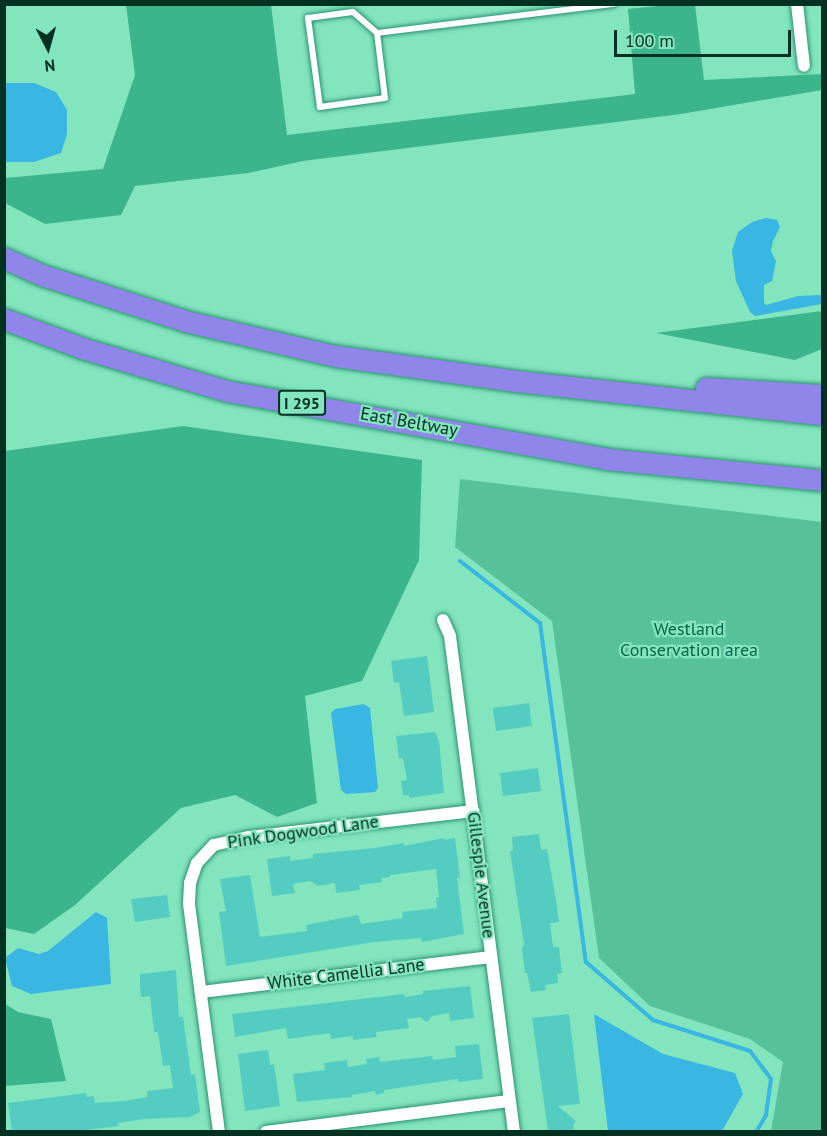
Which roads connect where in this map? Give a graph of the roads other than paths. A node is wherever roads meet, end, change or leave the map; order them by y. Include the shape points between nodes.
1 (613, 4) edge
2 (796, 4) edge
3 (377, 33) junction
4 (804, 66) dead end
5 (4, 258) edge
6 (4, 319) edge
7 (542, 384) junction
8 (822, 395) edge
9 (822, 414) edge
10 (607, 459) junction
11 (822, 480) edge
12 (822, 488) edge
13 (442, 620) dead end
14 (472, 811) junction
15 (491, 957) junction
16 (201, 992) junction
17 (508, 1101) junction
18 (219, 1131) edge
19 (266, 1131) edge
20 (514, 1131) edge

1 - 3 lane
2 - 4 street
3 - 3 lane via 385,98 320,107 308,18 353,12
5 - 7 highway via 140,308 231,333 377,363
6 - 10 highway, East Beltway / I 295 via 85,349 227,390
7 - 8 highway via 615,383
7 - 9 highway
10 - 11 highway, East Beltway / I 295
10 - 12 highway
13 - 14 street, Gillespie Avenue via 450,636
14 - 15 street, Gillespie Avenue
14 - 16 street, Pink Dogwood Lane via 249,837 214,845 197,863 190,883 189,903
15 - 16 street, White Camellia Lane
15 - 17 street, Gillespie Avenue
16 - 18 street, Pink Dogwood Lane
17 - 19 street
17 - 20 street, Gillespie Avenue

